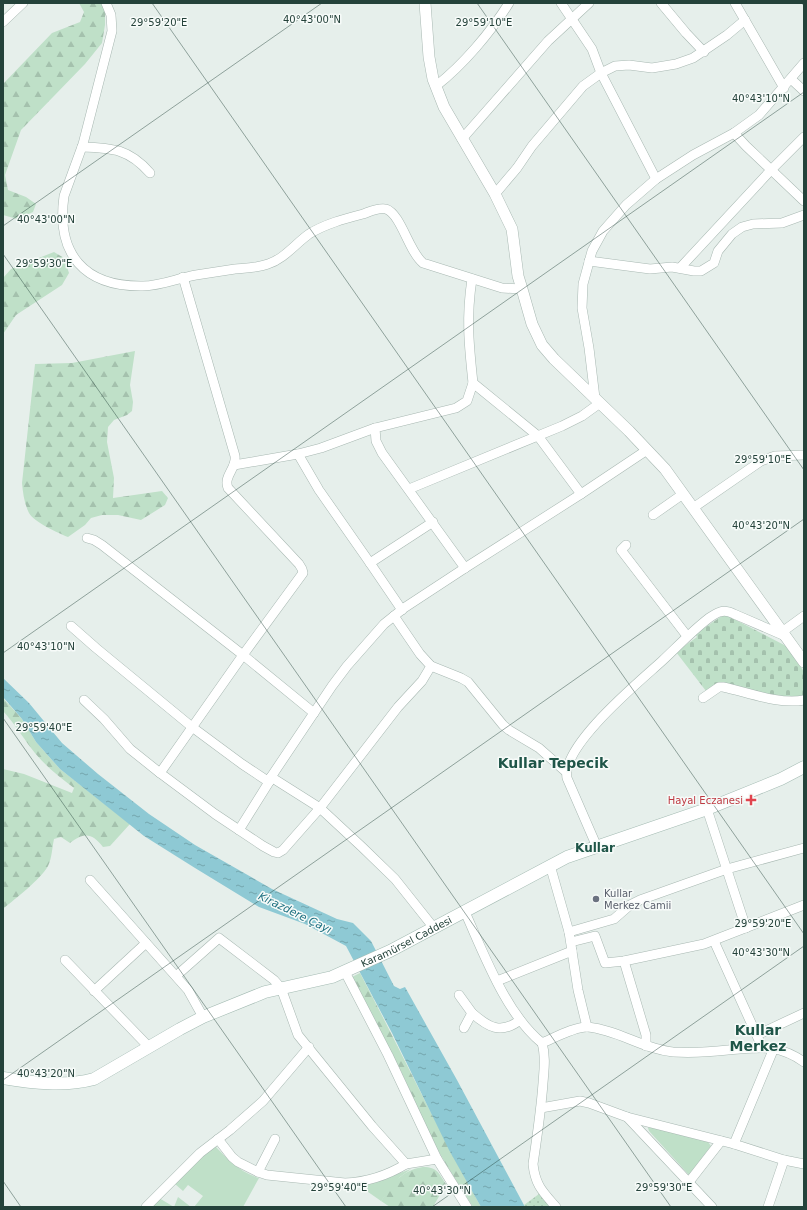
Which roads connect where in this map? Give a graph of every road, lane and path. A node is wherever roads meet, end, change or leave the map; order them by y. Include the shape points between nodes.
1 (23, 3) edge
2 (106, 3) edge
3 (425, 3) edge
4 (509, 3) edge
5 (561, 3) edge
6 (589, 3) edge
7 (661, 3) edge
8 (735, 3) edge
9 (572, 19) junction
10 (745, 20) junction
11 (3, 22) edge
12 (704, 52) junction
13 (804, 64) edge
14 (601, 73) junction
15 (791, 79) junction
16 (436, 86) junction
17 (784, 88) junction
18 (804, 91) edge
19 (734, 132) junction
20 (804, 137) edge
21 (462, 140) junction
22 (82, 147) junction
23 (771, 170) junction
24 (150, 173) dead end
25 (656, 179) junction
26 (495, 194) junction
27 (804, 201) edge
28 (804, 215) edge
29 (589, 261) junction
30 (680, 268) junction
31 (182, 277) junction
32 (472, 279) junction
33 (522, 289) junction
34 (473, 383) junction
35 (597, 401) junction
36 (375, 428) junction
37 (538, 436) junction
38 (648, 450) junction
39 (298, 454) junction
40 (804, 455) edge
41 (234, 464) junction
42 (409, 489) junction
43 (581, 494) junction
44 (682, 494) junction
45 (693, 508) junction
46 (653, 516) dead end
47 (433, 522) junction
48 (87, 538) dead end
49 (626, 545) dead end
50 (370, 563) junction
51 (465, 568) junction
52 (398, 613) junction
53 (804, 616) edge
54 (71, 626) dead end
55 (784, 634) junction
56 (687, 636) junction
57 (243, 655) junction
58 (804, 662) edge
59 (430, 666) junction
60 (703, 698) dead end
61 (84, 700) dead end
62 (804, 700) edge
63 (314, 713) junction
64 (192, 727) junction
65 (804, 767) edge
66 (565, 771) junction
67 (160, 773) junction
68 (270, 779) junction
69 (320, 808) junction
70 (707, 809) junction
71 (239, 830) junction
72 (597, 846) junction
73 (804, 848) edge
74 (550, 865) junction
75 (727, 869) junction
76 (90, 880) dead end
77 (804, 905) edge
78 (465, 912) junction
79 (434, 928) junction
80 (746, 928) junction
81 (569, 932) junction
82 (714, 941) junction
83 (146, 943) junction
84 (571, 947) junction
85 (65, 960) dead end
86 (624, 961) junction
87 (345, 972) junction
88 (176, 976) junction
89 (497, 981) junction
90 (281, 988) junction
91 (94, 991) junction
92 (459, 995) dead end
93 (804, 1012) edge
94 (472, 1013) junction
95 (203, 1017) junction
96 (520, 1020) junction
97 (587, 1027) junction
98 (464, 1028) dead end
99 (757, 1035) junction
100 (542, 1043) junction
101 (646, 1046) junction
102 (149, 1047) junction
103 (309, 1047) junction
104 (762, 1047) junction
105 (774, 1048) junction
106 (804, 1062) edge
107 (3, 1078) edge
108 (541, 1108) junction
109 (627, 1117) junction
110 (218, 1139) junction
111 (275, 1139) dead end
112 (721, 1141) junction
113 (734, 1144) junction
114 (437, 1159) junction
115 (784, 1160) junction
116 (406, 1164) junction
117 (804, 1164) edge
118 (258, 1172) junction
119 (689, 1182) junction
120 (146, 1207) edge
121 (467, 1207) edge
122 (556, 1207) edge
123 (712, 1207) edge
124 (768, 1207) edge

1 - 11 street
2 - 22 street via 111,15 112,31
3 - 16 street via 429,56
4 - 16 street via 480,42 451,74
5 - 9 street
6 - 9 street
7 - 12 street
8 - 10 street
9 - 14 street via 592,49
9 - 21 street via 548,42
10 - 12 street
10 - 17 street
12 - 14 street via 676,64 652,68 615,66
13 - 15 street
14 - 25 street
14 - 26 street via 583,86
15 - 17 street
15 - 18 street
16 - 21 street
17 - 19 street via 759,115
19 - 23 street
19 - 25 street
20 - 23 street
21 - 26 street
22 - 24 street via 120,151 141,162
22 - 31 street via 63,204 68,249 76,262 97,277 124,285 154,285
23 - 27 street
23 - 30 street
25 - 29 street via 626,205 603,231
26 - 33 street via 512,229
28 - 30 street via 782,222 742,227 732,234 718,251 714,263 701,271
29 - 30 street via 650,269
29 - 35 street via 583,284 582,308
31 - 32 street via 269,264 321,228 384,209 391,212 397,220 415,255 423,263
31 - 41 street via 235,456
32 - 33 street via 502,288
32 - 34 street via 468,319
33 - 35 street via 532,324 542,345
34 - 36 street via 467,401 456,408
34 - 37 street
35 - 37 street via 582,416
35 - 38 street
36 - 39 street
36 - 42 street via 378,446
37 - 42 street
37 - 43 street
38 - 43 street
38 - 44 street
39 - 41 street
39 - 50 street via 340,522
40 - 45 street via 775,456 761,461
41 - 57 street via 227,479 228,488 303,571 302,576
42 - 47 street
43 - 51 street
44 - 45 street
44 - 46 street
45 - 55 street
47 - 50 street
47 - 51 street
48 - 57 street via 102,544
49 - 56 street via 621,550
50 - 52 street
51 - 52 street
52 - 59 street via 420,654
52 - 63 street via 384,624 347,666
53 - 55 street
54 - 64 street
55 - 56 street via 723,611 712,616
55 - 58 street
56 - 66 street via 601,718 574,751
57 - 63 street
57 - 64 street
59 - 66 street via 468,682 503,725 539,748
59 - 69 street via 422,681 398,707
60 - 62 street via 723,687 771,699
61 - 67 street via 133,752
63 - 68 street
64 - 67 street
64 - 68 street via 242,764
65 - 70 main road, Karamürsel Caddesi
66 - 72 street
67 - 71 street
68 - 69 street
68 - 71 street
69 - 71 street via 278,853
69 - 79 street via 395,879
70 - 72 main road, Karamürsel Caddesi
70 - 75 street
72 - 74 main road, Karamürsel Caddesi
73 - 75 street
74 - 78 main road, Karamürsel Caddesi
74 - 81 street
75 - 80 street
75 - 81 street via 640,900 614,919
76 - 83 street
77 - 80 street
78 - 79 main road, Karamürsel Caddesi
78 - 89 street
79 - 87 main road, Karamürsel Caddesi
80 - 82 street
81 - 84 street
82 - 86 street
82 - 99 street
83 - 88 street
83 - 91 street
84 - 86 street via 595,936 605,963
84 - 89 street
84 - 97 street
85 - 91 street
86 - 101 street via 646,1035
87 - 90 main road, Karamürsel Caddesi
87 - 114 street
88 - 90 street via 219,938
88 - 95 street via 188,990
89 - 96 street
90 - 95 main road, Karamürsel Caddesi via 250,997
90 - 103 street via 296,1030
91 - 102 street
92 - 94 street
93 - 99 street
94 - 96 street via 481,1021 497,1028 509,1027
94 - 98 street
95 - 102 main road, Karamürsel Caddesi
96 - 100 street
97 - 100 street
97 - 101 street via 621,1035
99 - 104 street
100 - 108 street via 544,1062
101 - 104 street via 672,1052
102 - 107 main road, Karamürsel Caddesi via 101,1075 84,1081 41,1083
103 - 110 street via 263,1100
103 - 116 street
104 - 105 street
105 - 106 street
105 - 113 street
108 - 109 street via 580,1101
108 - 122 street via 534,1173 538,1185
109 - 112 street
109 - 119 street
110 - 118 street via 238,1162
110 - 120 street
111 - 118 street
112 - 113 street
112 - 119 street
113 - 115 street
114 - 116 street
114 - 121 street
115 - 117 street
115 - 124 street
116 - 118 street via 370,1180 353,1182 267,1175
119 - 123 street

